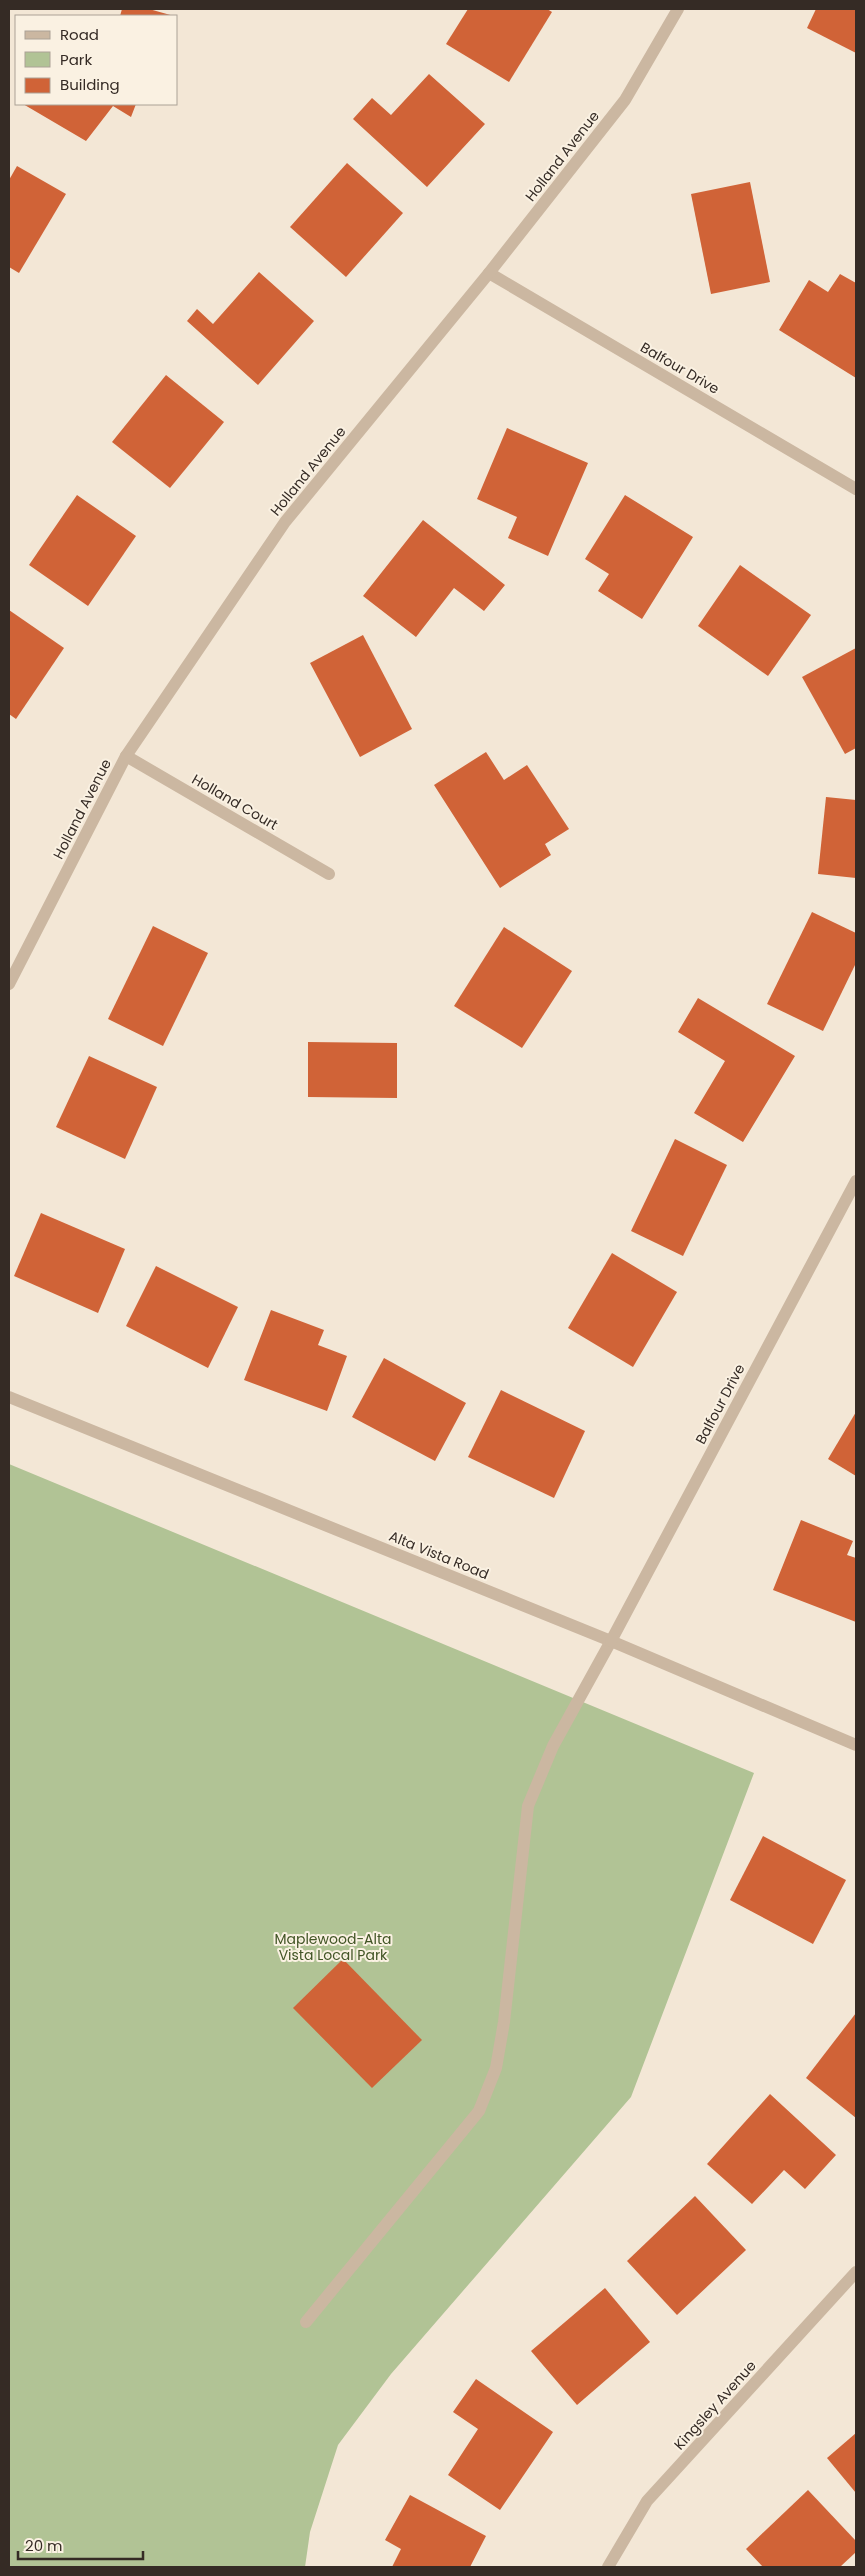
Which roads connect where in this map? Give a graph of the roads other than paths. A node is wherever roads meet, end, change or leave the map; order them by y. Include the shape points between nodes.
1 (678, 9) edge
2 (489, 273) junction
3 (856, 489) edge
4 (126, 756) junction
5 (329, 874) dead end
6 (9, 984) edge
7 (856, 1181) edge
8 (9, 1397) edge
9 (611, 1641) junction
10 (856, 1744) edge
11 (856, 2272) edge
12 (306, 2322) dead end
13 (608, 2567) edge

1 - 2 street, Holland Avenue via 625,100
2 - 3 street, Balfour Drive
2 - 4 street, Holland Avenue via 285,522
4 - 5 street, Holland Court
4 - 6 street, Holland Avenue
7 - 9 street, Balfour Drive
8 - 9 street, Alta Vista Road
9 - 10 street, Alta Vista Road
9 - 12 street, Balfour Drive via 553,1746 528,1806 496,2068 478,2111
11 - 13 street, Kingsley Avenue via 647,2501

